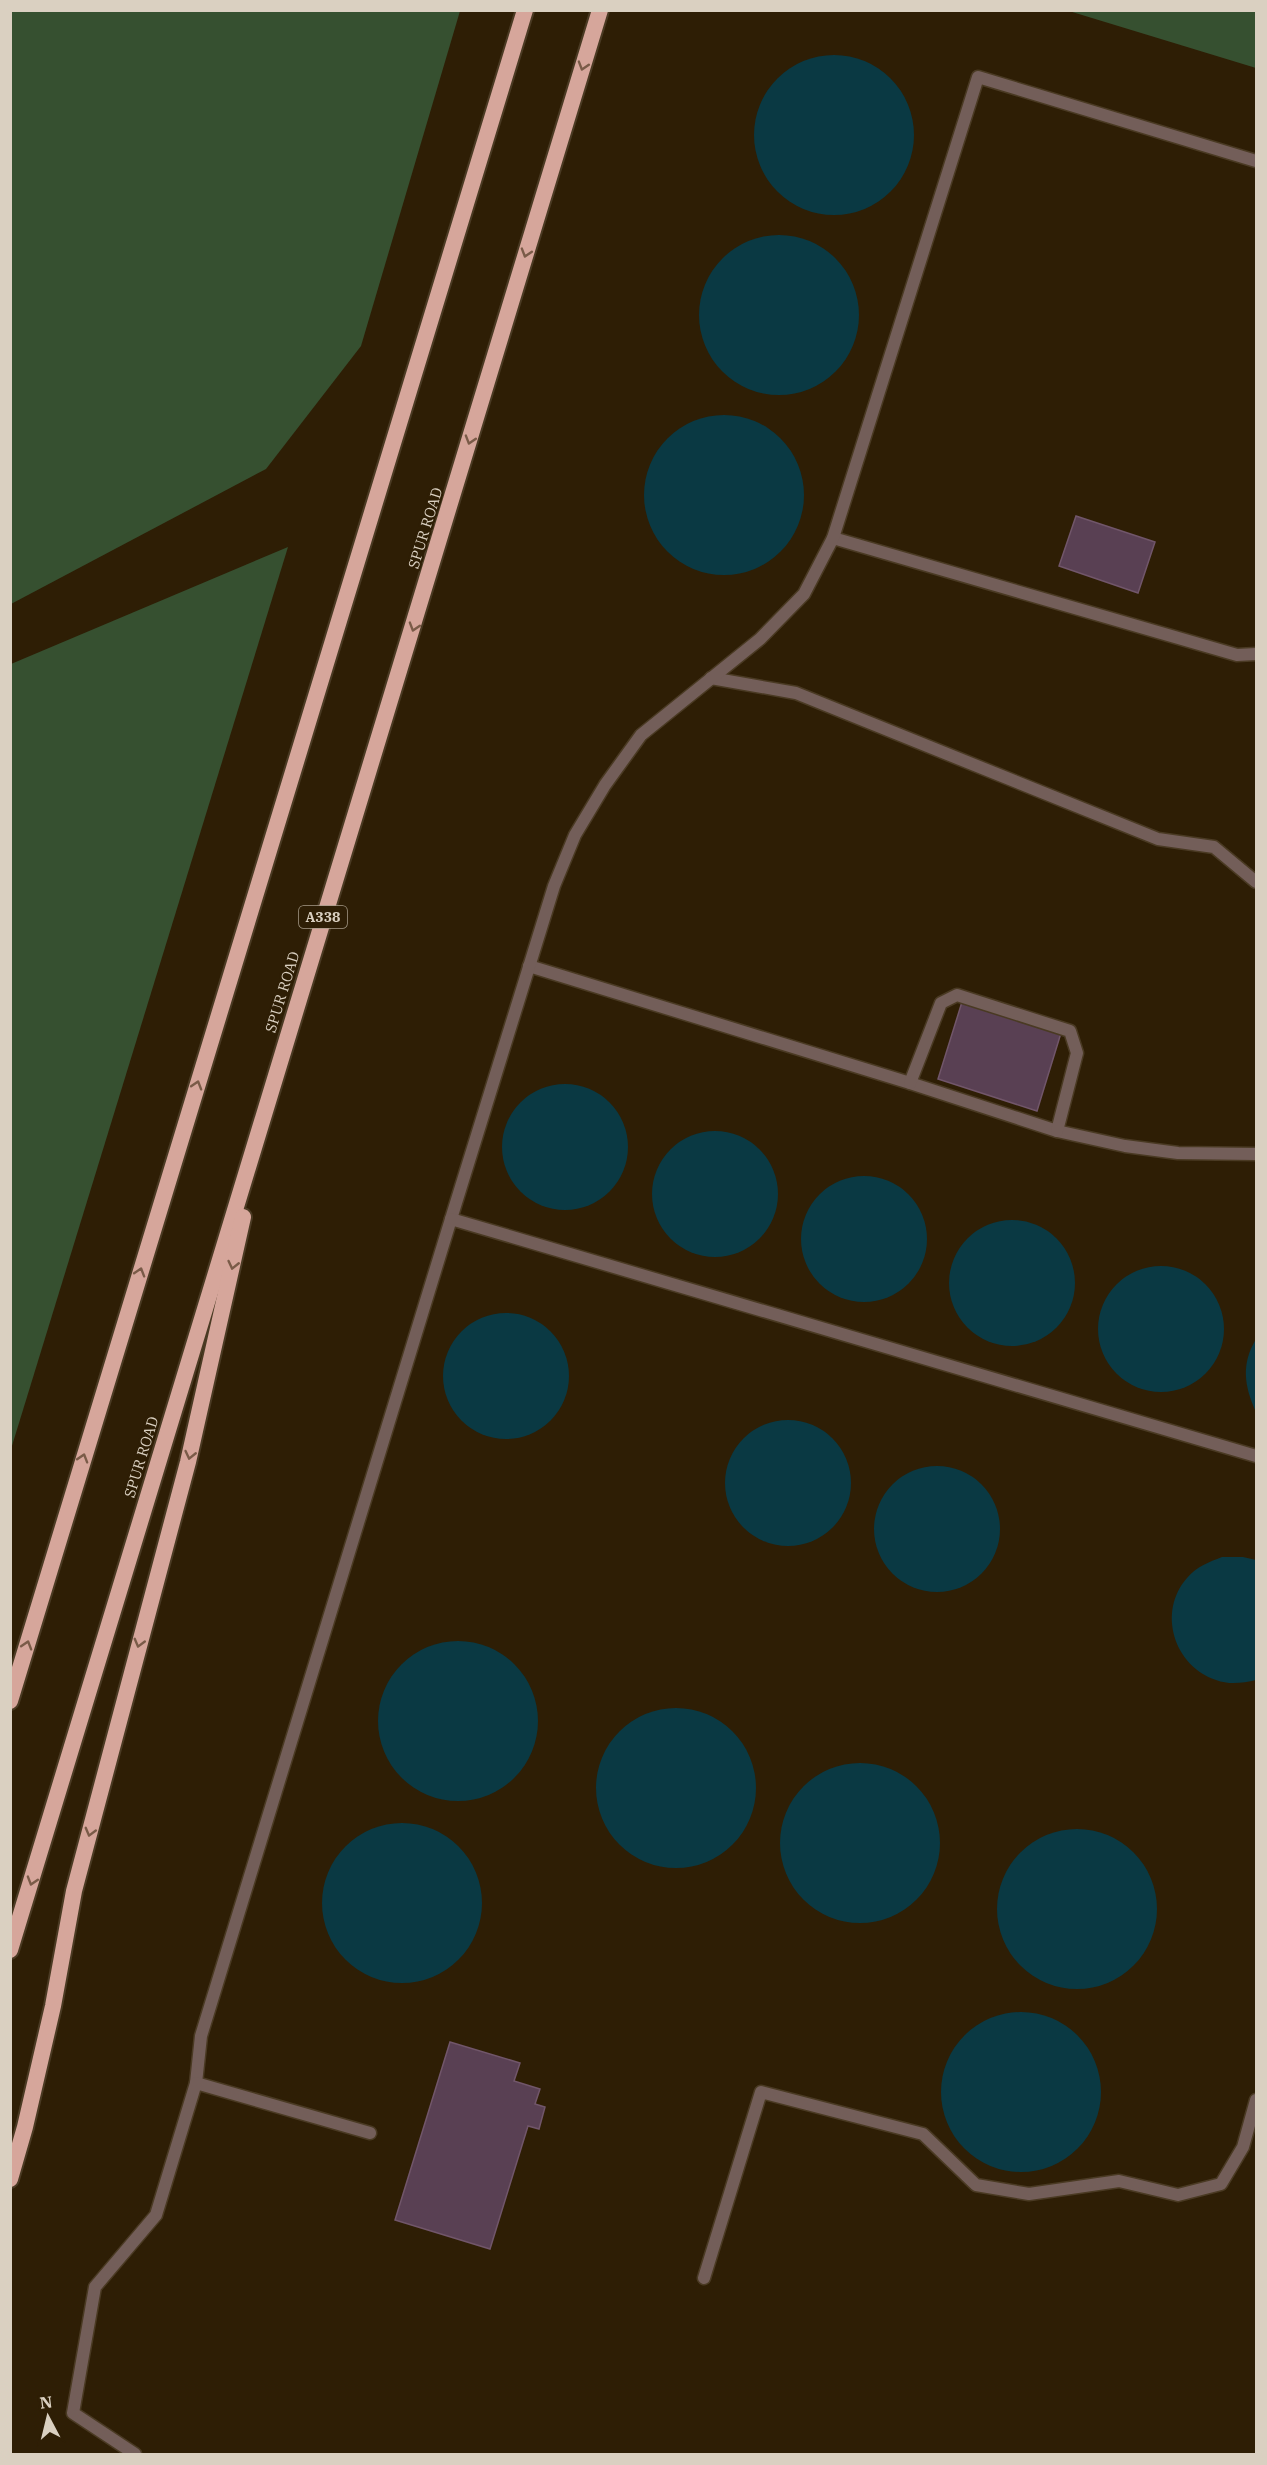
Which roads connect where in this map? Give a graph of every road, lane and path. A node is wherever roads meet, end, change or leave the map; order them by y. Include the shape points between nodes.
1 (525, 10) edge
2 (600, 10) edge
3 (1257, 161) edge
4 (833, 538) junction
5 (1257, 654) edge
6 (711, 678) junction
7 (1257, 882) edge
8 (529, 966) junction
9 (910, 1083) junction
10 (273, 1085) junction
11 (1057, 1131) junction
12 (1257, 1154) edge
13 (451, 1219) junction
14 (1257, 1456) edge
15 (10, 1701) edge
16 (10, 1950) edge
17 (196, 2083) junction
18 (1257, 2100) edge
19 (370, 2133) dead end
20 (10, 2179) edge
21 (704, 2278) dead end
22 (135, 2454) edge

15 -> 1 highway
2 -> 10 highway, SPUR ROAD / A338
3 - 4 lane via 978,77
4 - 5 lane via 1237,655
4 - 6 lane via 804,594 760,639
6 - 7 lane via 796,693 1158,838 1214,847
6 - 8 lane via 641,735 605,785 575,835
8 - 9 lane
8 - 13 lane
9 - 11 lane
9 - 11 lane via 941,1004 957,995 1070,1031 1077,1053
10 -> 16 highway, SPUR ROAD / A338
10 -> 20 highway via 188,1462 74,1891 50,2017
11 - 12 lane via 1178,1153
13 - 14 lane
13 - 17 lane via 201,2036
17 - 19 lane
17 - 22 lane via 156,2215 95,2287 73,2413
18 - 21 lane via 1243,2147 1221,2184 1178,2195 1119,2181 1029,2194 976,2185 923,2134 761,2092

